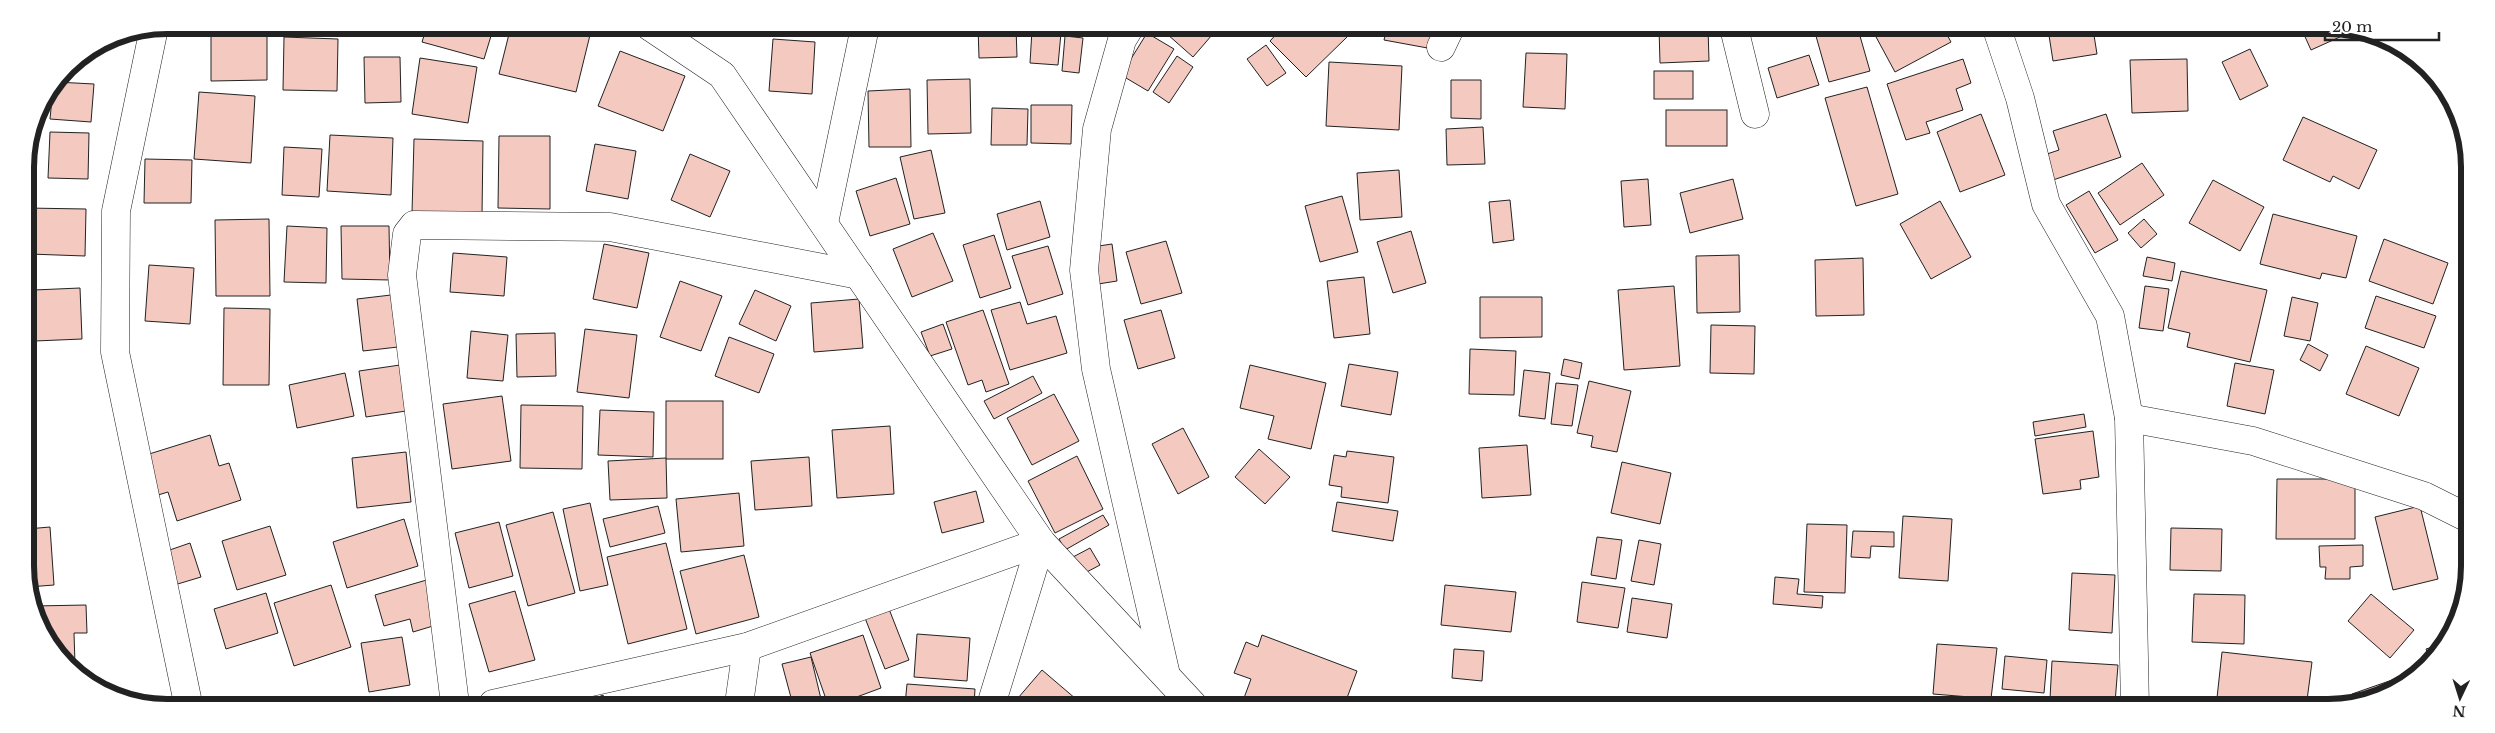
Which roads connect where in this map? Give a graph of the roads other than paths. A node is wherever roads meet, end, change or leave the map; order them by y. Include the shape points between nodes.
1 (661, 34) edge
2 (863, 34) edge
3 (1126, 34) edge
4 (1735, 34) edge
5 (1999, 34) edge
6 (153, 35) edge
7 (1755, 114) dead end
8 (824, 223) junction
9 (859, 275) junction
10 (2129, 418) junction
11 (2461, 514) edge
12 (1041, 542) junction
13 (747, 647) junction
14 (1167, 677) junction
15 (187, 699) edge
16 (454, 699) edge
17 (515, 699) edge
18 (740, 699) edge
19 (993, 699) edge
20 (1187, 699) edge
21 (2135, 699) edge

1 - 8 street via 722,75
2 - 8 street
3 - 14 street via 1097,129 1084,270 1096,369
4 - 7 street
5 - 10 street via 2020,98 2046,204 2110,316
6 - 15 street via 116,211 115,352
8 - 9 street
9 - 12 street
9 - 16 street via 610,227 414,225 407,234 402,276
10 - 11 street via 2253,441 2424,496
10 - 21 street
12 - 13 street
12 - 14 street
12 - 19 street
13 - 17 street
13 - 18 street
14 - 20 street

